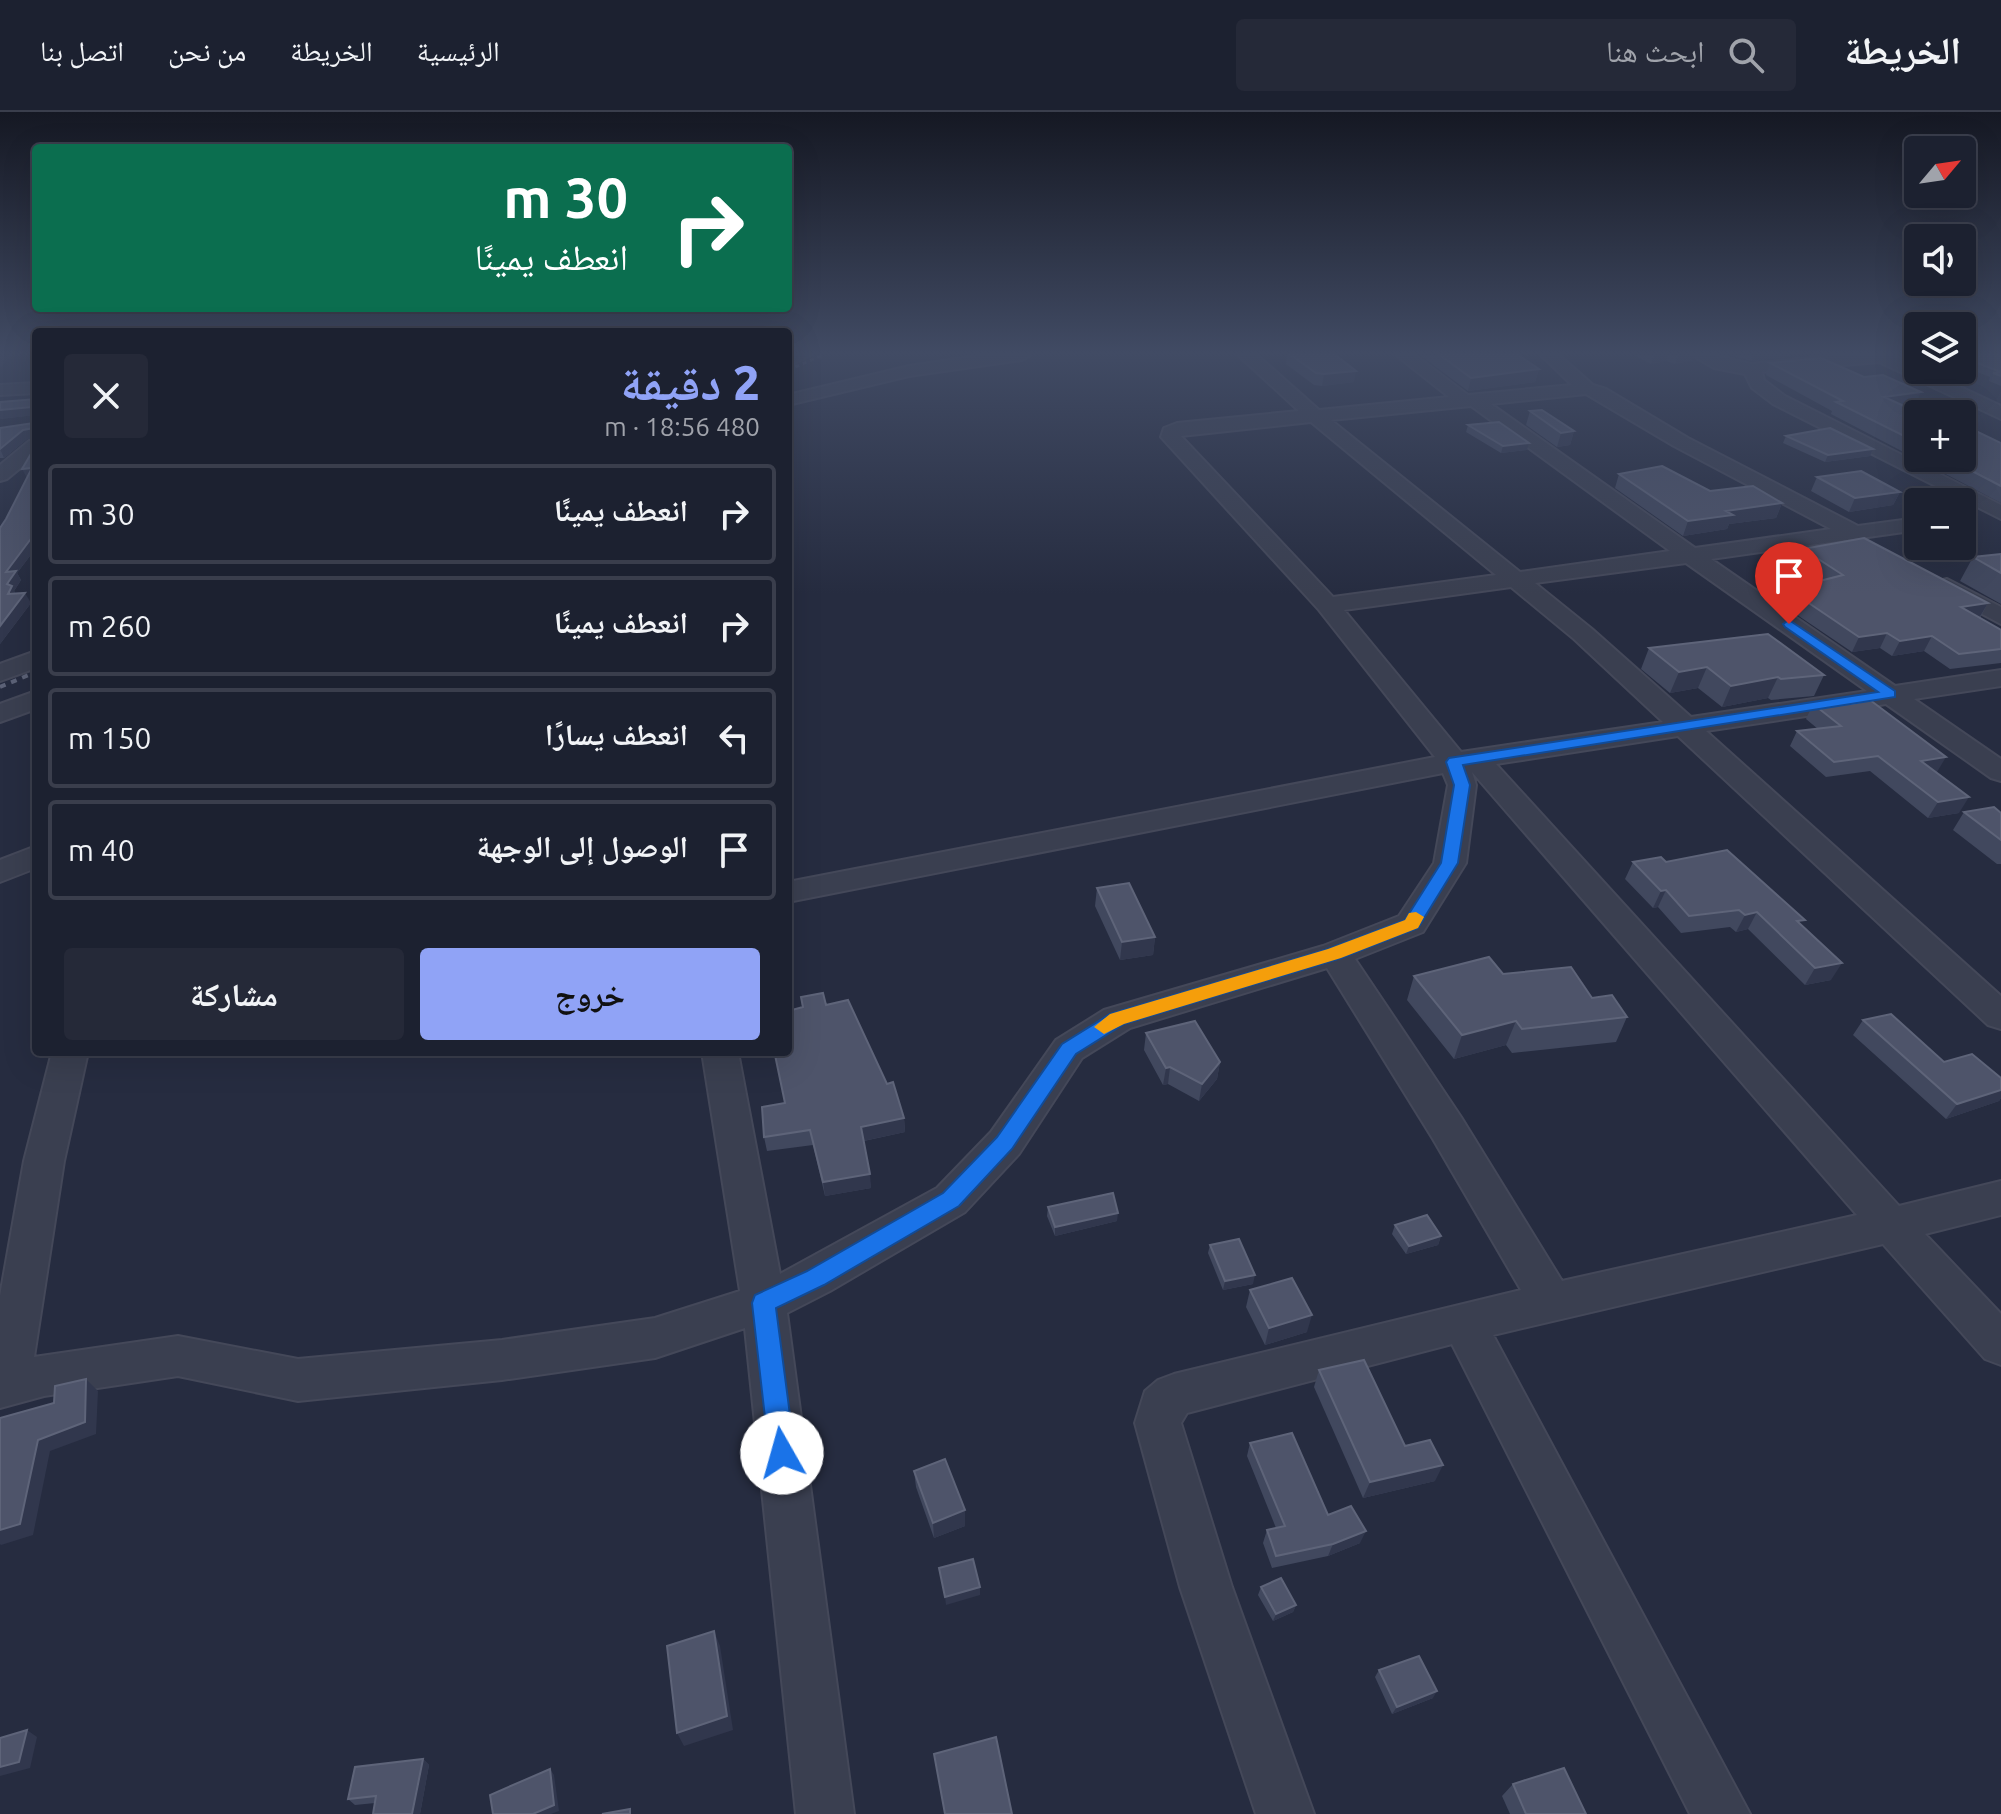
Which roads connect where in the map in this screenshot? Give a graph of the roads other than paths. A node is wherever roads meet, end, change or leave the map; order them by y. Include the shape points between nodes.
1 (1171, 434) edge
2 (1337, 434) edge
3 (1517, 434) edge
4 (1668, 434) edge
5 (1846, 434) edge
6 (32, 448) edge
7 (0, 475) edge
8 (2000, 513) edge
9 (1976, 516) edge
10 (1904, 525) edge
11 (1850, 531) junction
12 (1689, 554) junction
13 (1891, 554) edge
14 (1932, 578) edge
15 (1512, 579) junction
16 (1327, 605) junction
17 (2001, 617) edge
18 (32, 658) edge
19 (0, 673) edge
20 (2001, 678) edge
21 (1890, 694) junction
22 (32, 701) edge
23 (0, 714) edge
24 (1680, 725) junction
25 (1464, 760) junction
26 (2001, 772) edge
27 (32, 858) edge
28 (0, 872) edge
29 (792, 891) edge
30 (1335, 954) junction
31 (2001, 1016) edge
32 (69, 1056) edge
33 (721, 1056) edge
34 (2001, 1198) edge
35 (1891, 1225) junction
36 (1551, 1301) junction
37 (764, 1303) junction
38 (1463, 1322) junction
39 (2001, 1345) edge
40 (4, 1386) edge
41 (825, 1814) edge
42 (1285, 1814) edge
43 (1721, 1814) edge

1 - 16 street
2 - 15 street
3 - 12 street
4 - 11 street
5 - 8 street
6 - 7 street
8 - 9 street
10 - 11 street
11 - 12 street
11 - 13 street
12 - 15 street
12 - 21 street
14 - 17 street
15 - 16 street
15 - 24 street via 1583,634
16 - 25 street
18 - 19 street
20 - 21 street
21 - 24 street
21 - 26 street
22 - 23 street
24 - 25 street
24 - 31 street
25 - 29 street
25 - 30 street via 1450,863 1411,924
25 - 35 street
27 - 28 street
30 - 36 street
30 - 37 street via 1117,1019 1069,1049 1005,1143 951,1200
32 - 40 street via 44,1161
33 - 37 street
34 - 35 street
35 - 36 street
35 - 39 street
36 - 38 street
37 - 40 street via 655,1338 502,1360 298,1380 178,1356 44,1375
37 - 41 street
38 - 42 street via 1174,1395 1161,1406 1158,1423 1206,1587
38 - 43 street

